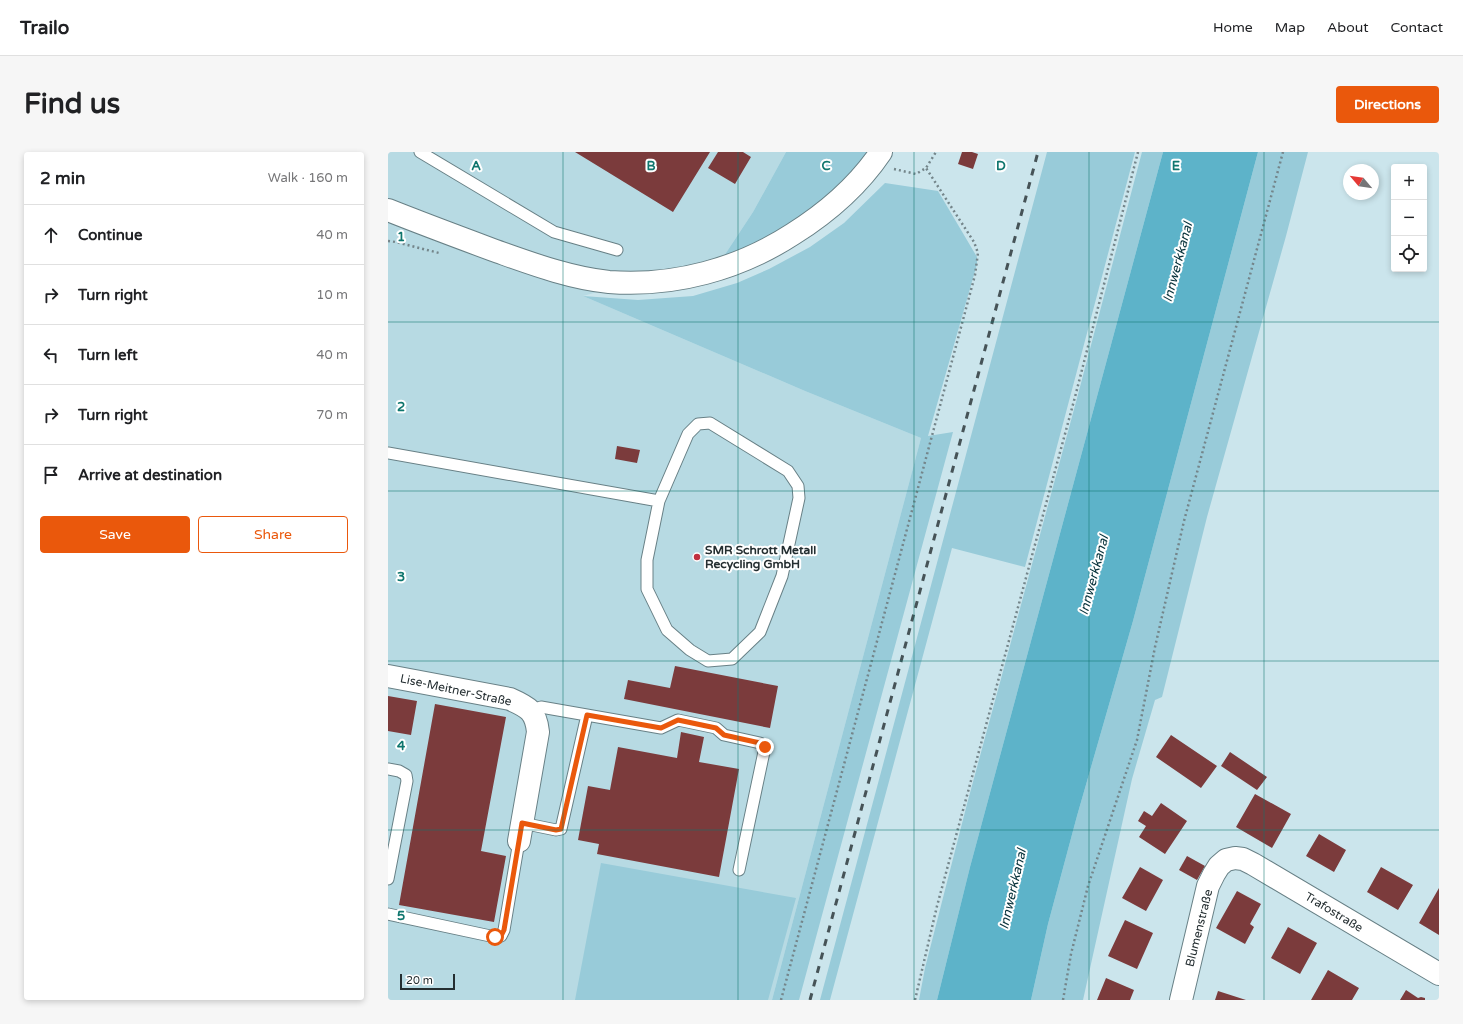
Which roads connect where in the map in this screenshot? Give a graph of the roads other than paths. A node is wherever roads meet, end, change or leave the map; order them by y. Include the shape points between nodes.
1 (420, 152) edge
2 (879, 154) edge
3 (388, 210) edge
4 (617, 250) dead end
5 (388, 453) edge
6 (659, 501) junction
7 (388, 676) edge
8 (530, 711) junction
9 (587, 715) junction
10 (388, 769) edge
11 (520, 832) junction
12 (1226, 860) joint
13 (739, 870) dead end
14 (388, 879) edge
15 (388, 914) edge
16 (1439, 974) edge
17 (1181, 1000) edge

1 - 4 lane via 554,232
2 - 3 street via 863,177 842,198 816,220 778,244 742,262 706,274 667,281 608,282 583,278 545,268
5 - 6 lane
6 - 6 lane via 647,560 647,589 668,630 690,650 708,661 732,659 760,632 782,576 799,498 798,486 788,471 710,422 698,424 688,434
7 - 8 street, Lise-Meitner-Straße via 510,699
8 - 9 lane via 541,707
8 - 11 street via 537,722 538,732
9 - 11 lane via 561,829
9 - 13 lane via 661,728 678,720 716,728 724,735 760,743 765,747
10 - 14 lane via 406,775 407,781
11 - 15 lane via 501,936 495,937
12 - 16 street, Trafostraße via 1243,859 1253,864
12 - 17 street, Blumenstraße via 1219,866 1208,886

